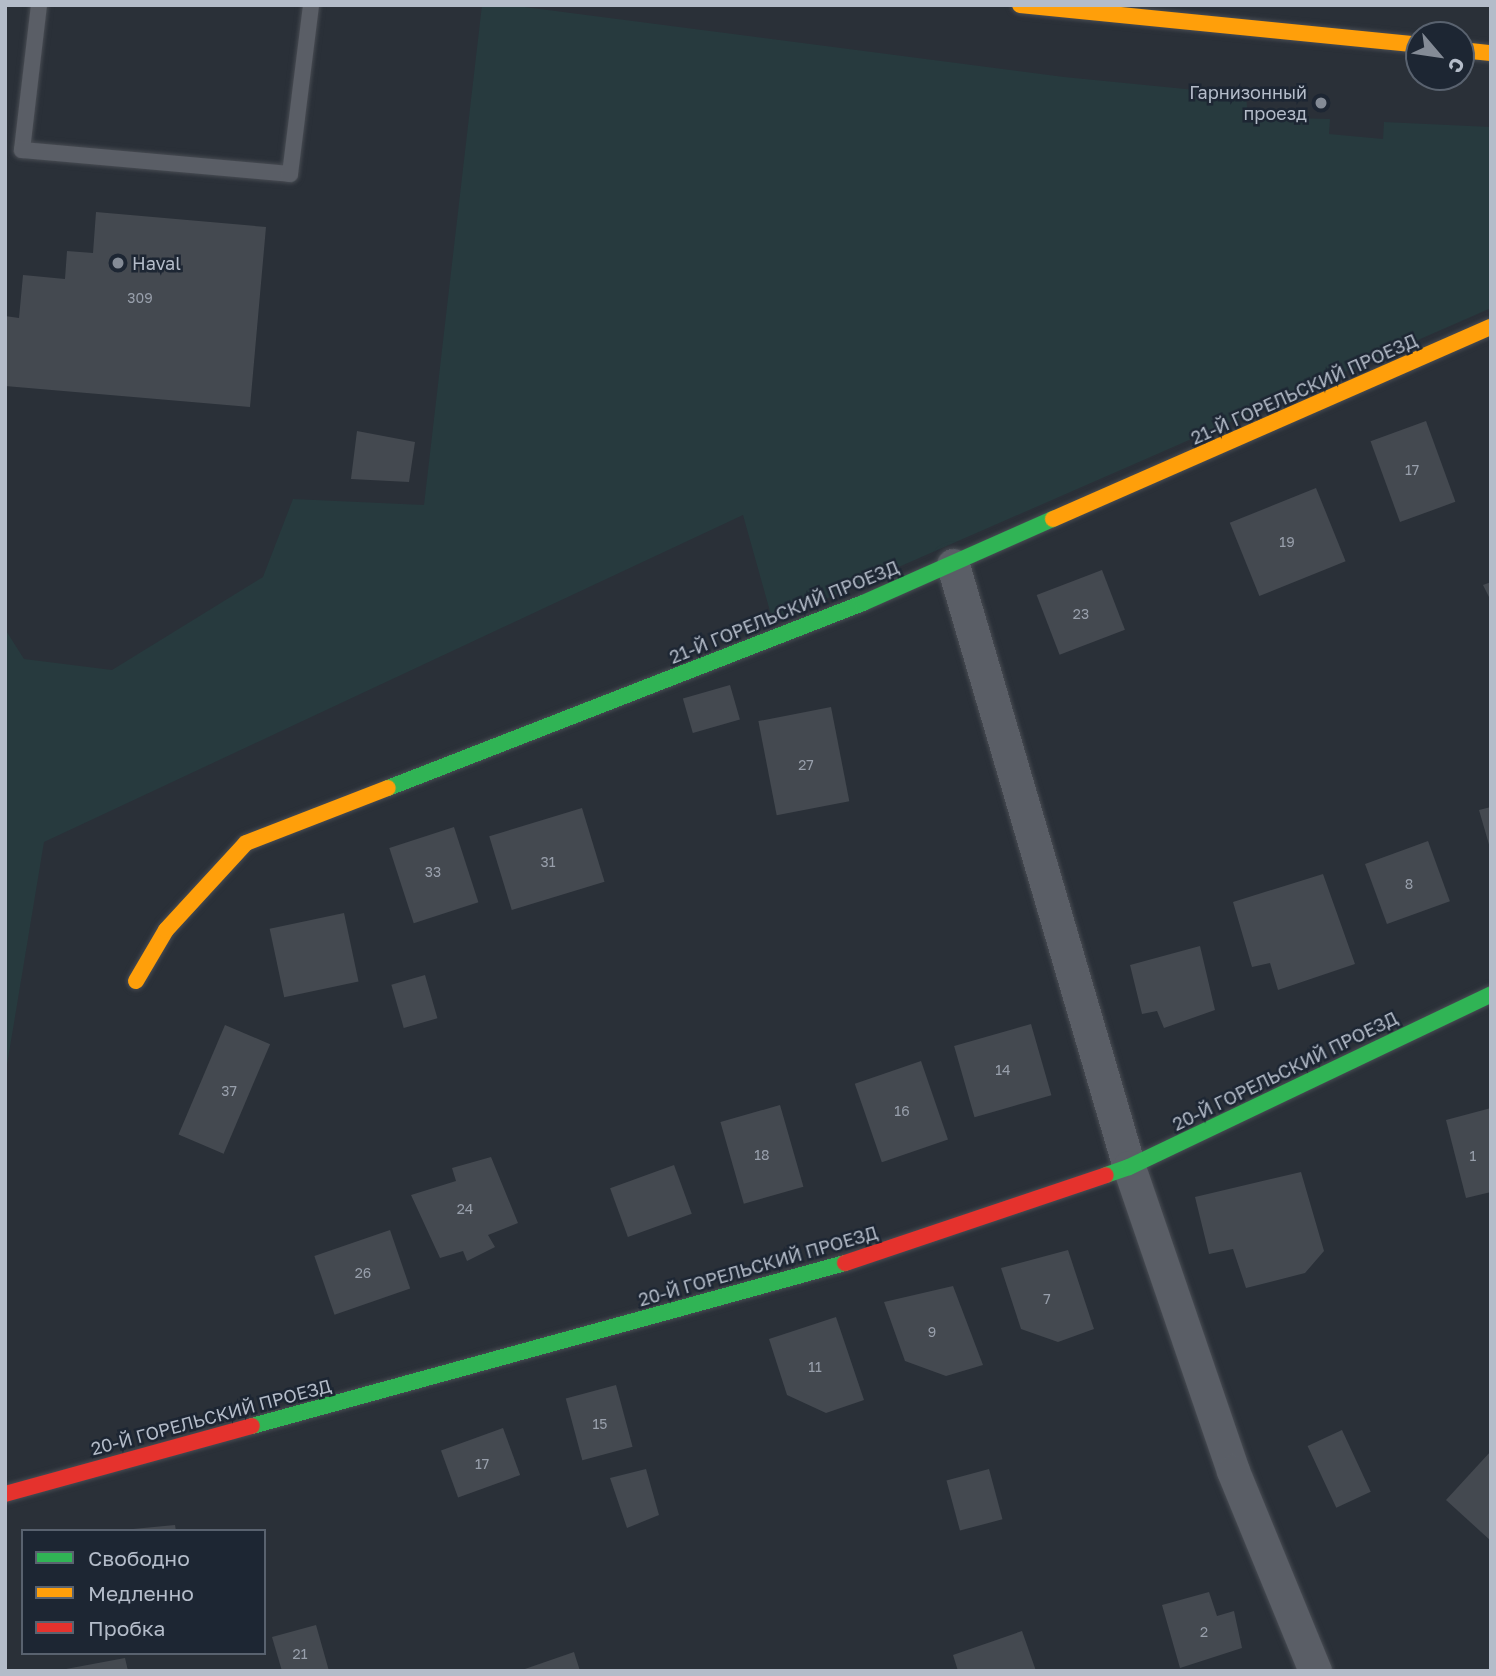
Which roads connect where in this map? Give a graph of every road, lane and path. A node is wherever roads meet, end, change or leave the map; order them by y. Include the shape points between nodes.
1 (39, 5) edge
2 (312, 5) edge
3 (1020, 5) edge
4 (1405, 44) edge
5 (1491, 327) edge
6 (953, 565) junction
7 (136, 981) dead end
8 (1491, 994) edge
9 (1129, 1167) junction
10 (5, 1494) edge
11 (1315, 1671) edge

1 - 2 lane via 22,150 290,174
3 - 4 street
5 - 6 street, 21-Й ГОРЕЛЬСКИЙ ПРОЕЗД
6 - 7 street, 21-Й ГОРЕЛЬСКИЙ ПРОЕЗД via 246,843 166,930
6 - 9 street
8 - 9 street, 20-Й ГОРЕЛЬСКИЙ ПРОЕЗД
9 - 10 street, 20-Й ГОРЕЛЬСКИЙ ПРОЕЗД via 876,1254
9 - 11 street via 1233,1471

